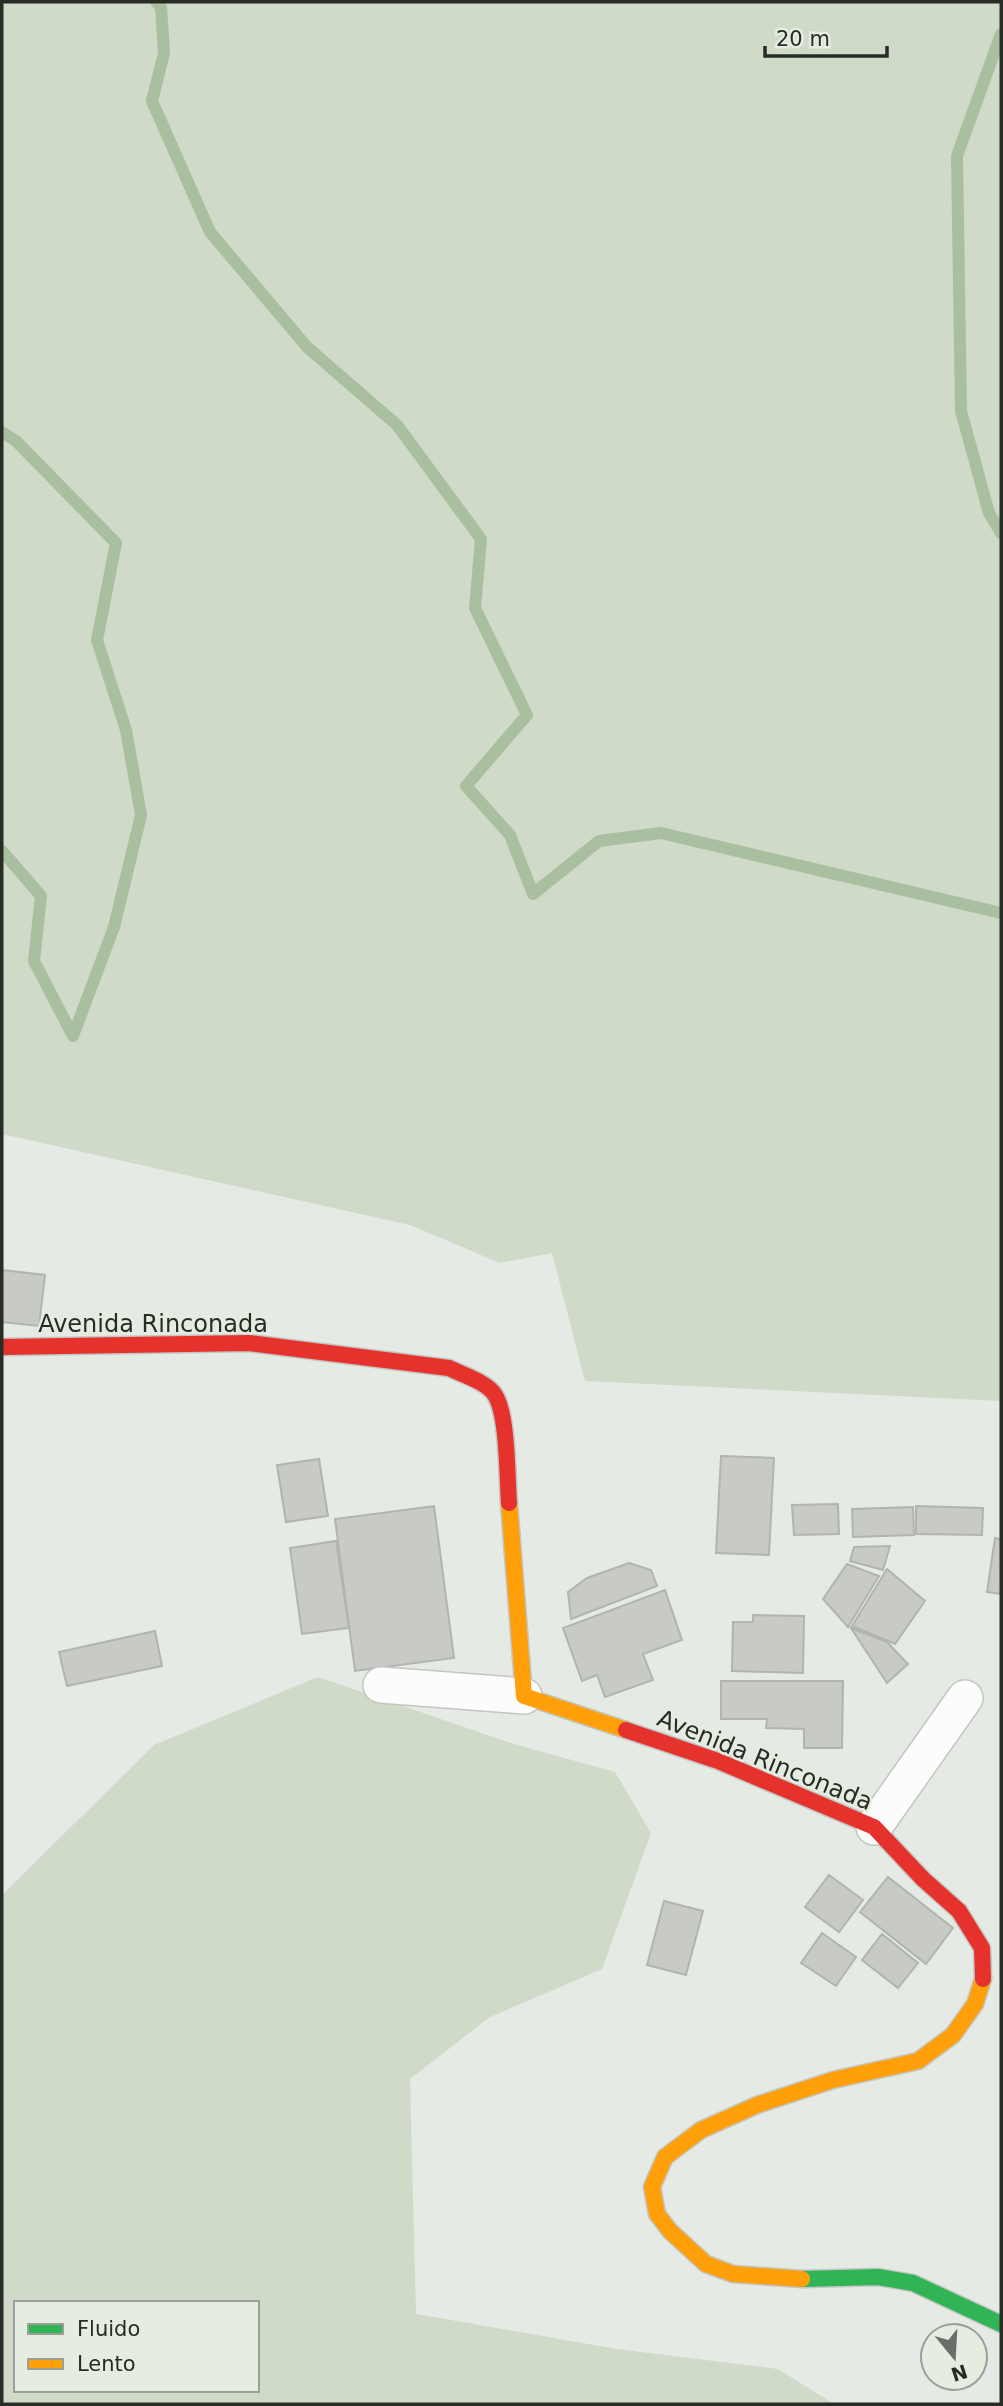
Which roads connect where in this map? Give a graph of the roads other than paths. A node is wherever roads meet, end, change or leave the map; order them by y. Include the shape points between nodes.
1 (2, 1347) edge
2 (381, 1685) dead end
3 (524, 1696) junction
4 (965, 1698) dead end
5 (874, 1827) junction
6 (992, 1944) edge
7 (1001, 2324) edge

1 - 3 street, Avenida Rinconada via 249,1343 449,1368 478,1382 495,1394 502,1415
2 - 3 street
3 - 5 street, Avenida Rinconada via 718,1761
4 - 5 street
5 - 6 street, Avenida Rinconada
6 - 7 street, Avenida Rinconada via 975,2004 953,2035 918,2061 833,2080 757,2105 701,2130 665,2157 652,2187 657,2214 706,2264 733,2274 772,2278 878,2277 913,2283

